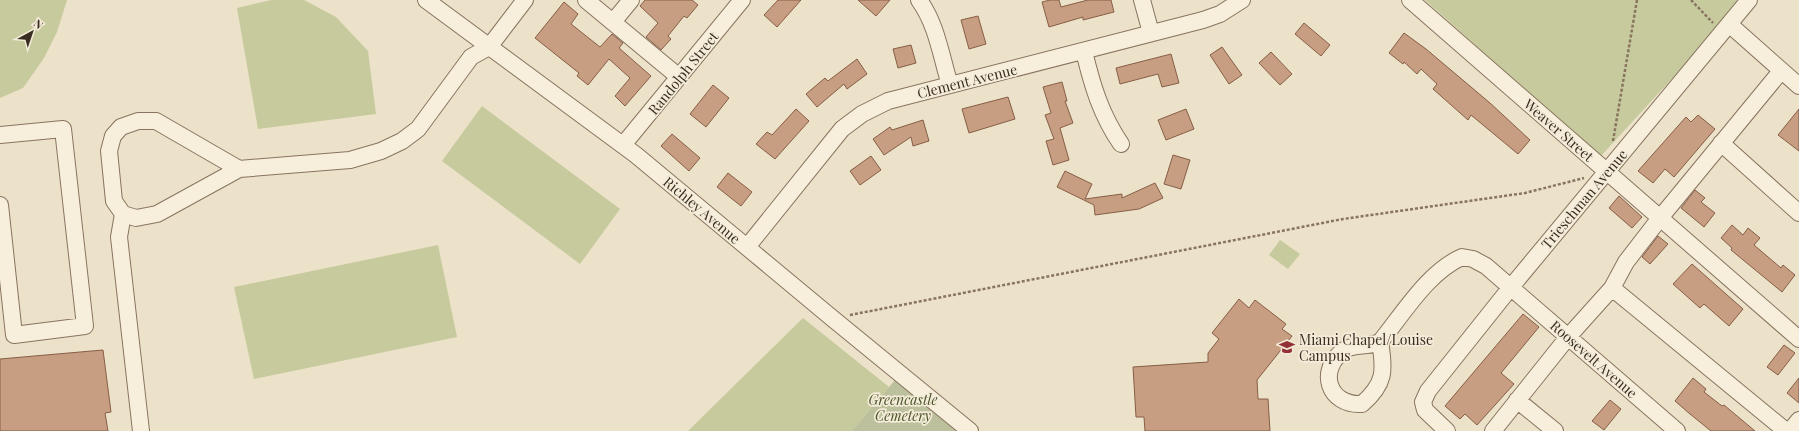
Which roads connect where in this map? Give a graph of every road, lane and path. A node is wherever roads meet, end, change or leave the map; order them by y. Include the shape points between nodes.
1 (426, 0) edge
2 (525, 0) edge
3 (586, 0) edge
4 (631, 0) edge
5 (742, 0) edge
6 (919, 0) edge
7 (1142, 0) edge
8 (1242, 0) edge
9 (1410, 0) edge
10 (1637, 0) edge
11 (1691, 0) edge
12 (1749, 0) edge
13 (613, 22) junction
14 (1729, 24) junction
15 (1151, 33) junction
16 (489, 47) junction
17 (1084, 51) junction
18 (1781, 71) junction
19 (679, 78) junction
20 (950, 85) junction
21 (1799, 86) edge
22 (0, 135) edge
23 (1721, 143) junction
24 (1121, 144) dead end
25 (623, 145) junction
26 (1611, 148) dead end
27 (239, 169) junction
28 (1607, 172) junction
29 (1585, 177) dead end
30 (0, 206) edge
31 (123, 214) junction
32 (1799, 214) edge
33 (1660, 218) junction
34 (747, 247) junction
35 (1511, 287) junction
36 (1612, 288) junction
37 (832, 318) junction
38 (1568, 337) junction
39 (1799, 339) edge
40 (1380, 342) dead end
41 (1517, 400) junction
42 (1799, 420) edge
43 (141, 431) edge
44 (970, 431) edge
45 (1447, 431) edge
46 (1493, 431) edge
47 (1555, 431) edge
48 (1677, 431) edge
49 (1786, 431) edge
50 (1790, 431) edge

1 - 16 street, Richley Avenue
2 - 16 street
3 - 13 street
4 - 13 street
5 - 19 street, Randolph Street
6 - 20 street via 934,29
7 - 15 street
8 - 15 street, Clement Avenue via 1209,18
9 - 28 street, Weaver Street
10 - 26 path
11 - 14 path via 1714,24
12 - 14 street, Trieschman Avenue
13 - 19 street
14 - 18 street
14 - 28 street, Trieschman Avenue
15 - 17 street, Clement Avenue
16 - 25 street, Richley Avenue
16 - 27 street via 472,57 418,129 382,151 350,160
17 - 20 street, Clement Avenue
17 - 24 street via 1093,88 1110,128
18 - 21 street
18 - 23 street
19 - 25 street, Randolph Street
20 - 34 street, Clement Avenue via 888,101 851,121 834,138
22 - 30 street via 63,129 85,326 14,335
23 - 32 street
23 - 33 street
25 - 34 street, Richley Avenue
27 - 31 street via 157,214 136,218
27 - 31 street via 156,121 138,121 121,126 113,136 109,151 114,201
28 - 33 street, Weaver Street
28 - 35 street, Trieschman Avenue
29 - 37 path via 1525,193 1343,219
31 - 43 street via 119,237
33 - 36 street via 1626,262
33 - 39 street, Weaver Street
34 - 37 street, Richley Avenue
35 - 38 street, Roosevelt Avenue
35 - 40 street, Roosevelt Avenue via 1486,266 1462,257 1441,269
35 - 45 street, Trieschman Avenue via 1428,391 1423,402 1425,410
36 - 38 street
36 - 49 street
37 - 44 street, Richley Avenue
38 - 41 street
38 - 48 street, Roosevelt Avenue
41 - 46 street
41 - 47 street
42 - 50 street

